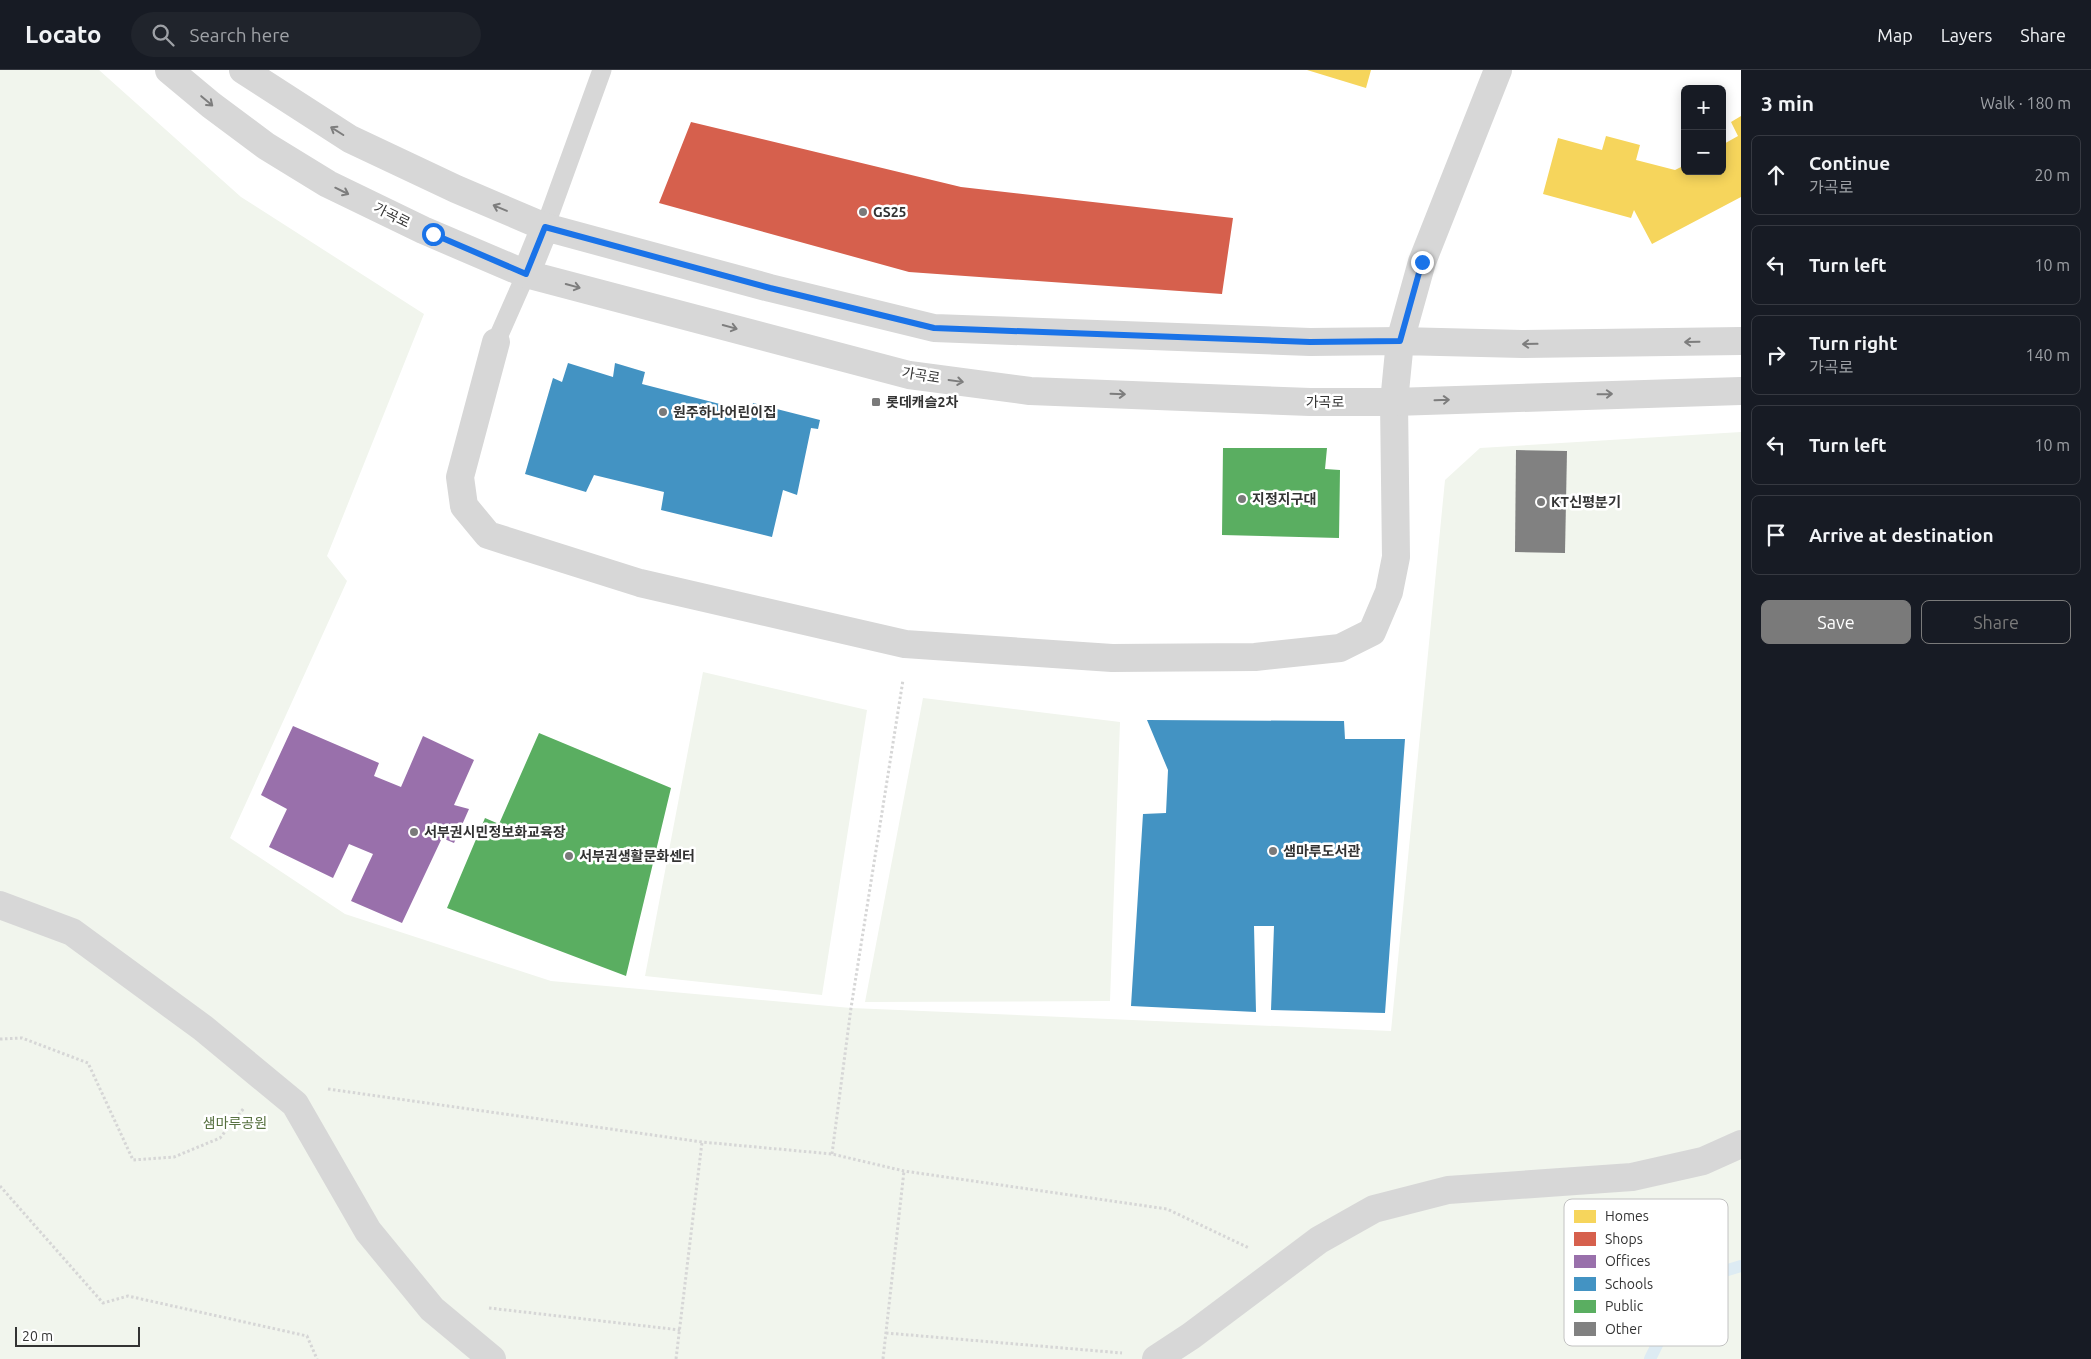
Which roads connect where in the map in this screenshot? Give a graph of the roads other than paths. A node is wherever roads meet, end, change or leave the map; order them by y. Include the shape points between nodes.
1 (170, 70) edge
2 (243, 70) edge
3 (602, 70) edge
4 (1498, 70) edge
5 (545, 227) junction
6 (526, 274) junction
7 (1400, 341) junction
8 (1741, 341) edge
9 (496, 342) joint
10 (1741, 391) edge
11 (1394, 402) junction
12 (0, 905) edge
13 (1741, 1144) edge
14 (1157, 1358) edge
15 (492, 1359) edge

1 -> 6 street, 가곡로 via 266,146 328,184 423,230
5 -> 2 street via 456,190 350,139
3 - 5 lane
4 - 7 street via 1422,262
5 - 6 street
5 - 7 street via 934,328 1310,342
6 - 9 lane
6 -> 11 street, 가곡로 via 909,375 1030,391
8 -> 7 street via 1522,344
7 - 11 street
9 - 11 street via 460,477 464,506 488,535 640,583 905,644 1112,658 1255,657 1340,648 1372,632 1389,592 1396,557
11 -> 10 street, 가곡로
12 - 15 street via 72,932 203,1028 295,1104 368,1231 432,1309
13 - 14 street via 1703,1161 1632,1177 1448,1190 1374,1209 1319,1240 1192,1336

